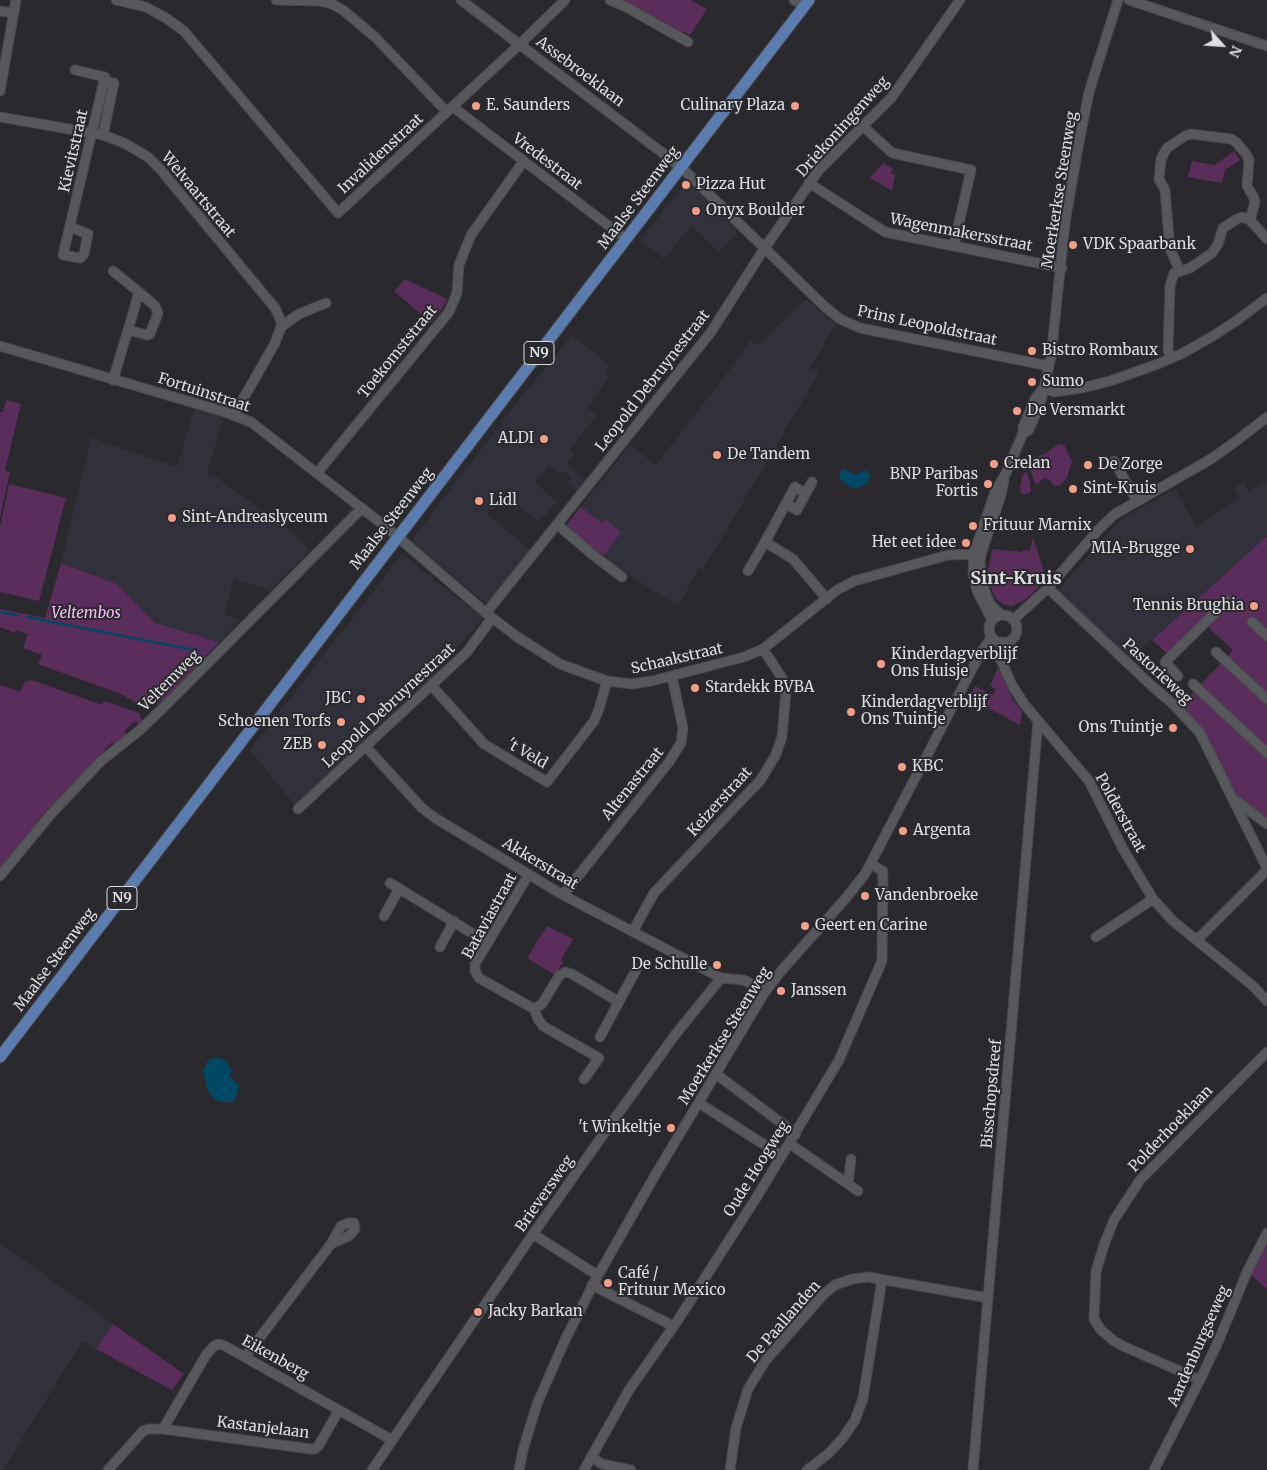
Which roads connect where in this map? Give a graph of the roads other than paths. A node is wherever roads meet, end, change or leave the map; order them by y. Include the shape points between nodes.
1 (16, 0) edge
2 (116, 0) edge
3 (276, 0) edge
4 (461, 0) edge
5 (565, 0) edge
6 (610, 0) edge
7 (960, 0) edge
8 (1118, 0) edge
9 (1128, 0) edge
10 (802, 2) edge
11 (0, 11) edge
12 (14, 13) junction
13 (688, 42) dead end
14 (520, 44) junction
15 (1267, 46) edge
16 (75, 70) dead end
17 (104, 81) junction
18 (0, 92) edge
19 (450, 109) junction
20 (0, 117) edge
21 (864, 126) junction
22 (92, 133) junction
23 (103, 135) junction
24 (523, 162) junction
25 (681, 167) junction
26 (809, 183) junction
27 (1250, 220) junction
28 (70, 227) dead end
29 (626, 239) junction
30 (1267, 239) edge
31 (954, 245) junction
32 (764, 249) junction
33 (1062, 268) junction
34 (113, 271) dead end
35 (1180, 271) junction
36 (139, 292) junction
37 (1267, 298) edge
38 (326, 303) dead end
39 (281, 327) junction
40 (128, 330) junction
41 (0, 346) edge
42 (1171, 358) junction
43 (1049, 366) junction
44 (113, 380) junction
45 (1044, 388) junction
46 (234, 415) junction
47 (1267, 417) edge
48 (1114, 460) dead end
49 (317, 473) junction
50 (812, 482) dead end
51 (806, 493) junction
52 (1137, 501) junction
53 (786, 504) junction
54 (362, 508) junction
55 (558, 525) junction
56 (397, 537) junction
57 (765, 542) junction
58 (978, 554) junction
59 (748, 571) dead end
60 (622, 577) dead end
61 (1048, 588) junction
62 (827, 599) junction
63 (1227, 601) dead end
64 (489, 615) junction
65 (1001, 615) junction
66 (992, 620) junction
67 (1013, 620) junction
68 (1252, 622) dead end
69 (1267, 636) edge
70 (992, 637) junction
71 (1001, 642) junction
72 (763, 649) junction
73 (981, 652) junction
74 (1216, 652) dead end
75 (1001, 660) junction
76 (1178, 676) dead end
77 (672, 677) junction
78 (607, 681) junction
79 (1193, 684) dead end
80 (432, 686) junction
81 (1267, 699) edge
82 (1038, 721) junction
83 (366, 747) junction
84 (1267, 753) edge
85 (1231, 794) junction
86 (298, 809) dead end
87 (1267, 824) edge
88 (871, 864) junction
89 (1267, 869) edge
90 (529, 874) junction
91 (0, 876) edge
92 (390, 883) dead end
93 (399, 889) junction
94 (563, 894) junction
95 (1153, 899) junction
96 (384, 916) dead end
97 (454, 922) junction
98 (633, 931) junction
99 (1096, 938) dead end
100 (1197, 940) junction
101 (488, 943) junction
102 (440, 947) dead end
103 (636, 970) dead end
104 (721, 978) junction
105 (765, 992) junction
106 (1267, 1001) edge
107 (619, 1002) junction
108 (534, 1009) junction
109 (600, 1037) dead end
110 (1267, 1052) edge
111 (0, 1057) edge
112 (716, 1074) junction
113 (584, 1079) dead end
114 (699, 1103) junction
115 (796, 1134) junction
116 (790, 1144) junction
117 (782, 1156) junction
118 (851, 1159) dead end
119 (848, 1184) junction
120 (858, 1191) dead end
121 (1267, 1233) edge
122 (533, 1234) junction
123 (331, 1244) dead end
124 (597, 1275) junction
125 (882, 1280) junction
126 (592, 1285) junction
127 (988, 1298) junction
128 (674, 1326) junction
129 (245, 1357) junction
130 (1200, 1380) junction
131 (339, 1410) junction
132 (163, 1429) junction
133 (392, 1440) junction
134 (591, 1457) junction
135 (108, 1470) edge
136 (372, 1470) edge
137 (519, 1470) edge
138 (584, 1470) edge
139 (631, 1470) edge
140 (730, 1470) edge
141 (807, 1470) edge
142 (973, 1470) edge
143 (1154, 1470) edge

1 - 12 street
2 - 19 street, Invalidenstraat via 146,7 184,31 338,213
3 - 19 street, Vredestraat via 319,1 343,10
4 - 14 street, Assebroeklaan
5 - 14 street, Invalidenstraat
6 - 13 street
7 - 21 street, Driekoningenweg via 892,97
8 - 33 street, Moerkerkse Steenweg via 1088,100 1066,223
9 - 15 street
10 - 25 main road, Maalse Steenweg / N9
11 - 12 street
12 - 18 street
14 - 19 street, Invalidenstraat
14 - 25 street, Assebroeklaan
16 - 17 street via 105,77
17 - 22 street, Kievitstraat
17 - 23 street, Kievitstraat via 114,83
19 - 24 street, Vredestraat
20 - 22 street, Welvaartstraat
21 - 26 street, Driekoningenweg
21 - 31 street via 892,153 971,170
22 - 23 street, Welvaartstraat
22 - 28 street, Kievitstraat
23 - 39 street, Welvaartstraat via 124,142 153,161 275,308
24 - 29 street, Vredestraat
24 - 49 street, Toekomststraat via 471,235 459,265 456,293 449,312
25 - 29 main road, Maalse Steenweg / N9
25 - 32 street, Prins Leopoldstraat
26 - 31 street, Wagenmakersstraat via 881,230
26 - 32 street, Driekoningenweg
27 - 30 street
27 - 35 street via 1232,221 1223,228 1212,253
27 - 35 street via 1255,202 1247,186 1249,160 1236,142 1191,134 1167,148 1161,159 1159,179 1165,190 1170,249
29 - 56 main road, Maalse Steenweg / N9
31 - 33 street, Wagenmakersstraat
32 - 43 street, Prins Leopoldstraat via 832,314 853,326
32 - 55 street, Leopold Debruynestraat via 711,332
33 - 43 street, Moerkerkse Steenweg
34 - 36 street
35 - 42 street via 1170,280 1168,350
36 - 40 street
36 - 40 street via 158,313 150,334
37 - 42 street via 1213,336
38 - 39 street via 299,314
39 - 46 street
40 - 44 street
41 - 44 street, Fortuinstraat
42 - 45 street via 1082,388 1054,392
43 - 45 street, Moerkerkse Steenweg
44 - 46 street, Fortuinstraat
45 - 58 street, Moerkerkse Steenweg via 1029,430 1023,433 995,492
46 - 49 street, Fortuinstraat via 261,428
47 - 52 street via 1211,459
48 - 52 street
49 - 54 street, Fortuinstraat
50 - 51 street
51 - 53 street via 797,510
51 - 53 street via 794,487
52 - 61 street via 1115,514 1099,529
53 - 57 street
54 - 56 street, Fortuinstraat
54 - 91 street, Veltemweg via 165,706 101,761 51,814
55 - 60 street
55 - 64 street, Leopold Debruynestraat
56 - 64 street, Schaakstraat
56 - 111 main road, Maalse Steenweg / N9
57 - 59 street
57 - 62 street via 793,558
58 - 62 street, Schaakstraat via 948,555 864,577 844,585
58 - 65 street, Moerkerkse Steenweg via 984,590 990,604
58 - 66 street, Moerkerkse Steenweg via 973,572 975,585
61 - 67 street
61 - 85 street, Pastorieweg via 1200,732
62 - 72 street, Schaakstraat
63 - 76 street via 1165,662
64 - 78 street, Schaakstraat via 546,656
64 - 80 street, Leopold Debruynestraat via 467,652
65 - 66 street
65 - 67 street
66 - 70 street via 989,629
67 - 71 street via 1016,633 1009,641
68 - 69 street
70 - 71 street
70 - 73 street, Moerkerkse Steenweg
71 - 75 street, Polderstraat
72 - 77 street, Schaakstraat
72 - 98 street, Keizerstraat via 786,684 782,737 775,756 760,781 654,893
73 - 75 street via 996,654
73 - 88 street, Moerkerkse Steenweg
74 - 81 street
75 - 82 street, Polderstraat via 1012,685
77 - 78 street, Schaakstraat via 632,684
77 - 94 street, Altenastraat via 683,728 681,743
78 - 80 street, 't Veld via 594,721 547,782 484,744
79 - 84 street
80 - 83 street, Leopold Debruynestraat
82 - 95 street, Polderstraat via 1089,781 1123,849
82 - 127 street, Bisschopsdreef
83 - 86 street, Leopold Debruynestraat
83 - 90 street, Akkerstraat via 422,808
85 - 87 street
85 - 89 street, Pastorieweg
88 - 105 street, Moerkerkse Steenweg
88 - 115 street, Oude Hoogweg via 883,871 882,961 839,1060
89 - 100 street
90 - 94 street, Akkerstraat
90 - 101 street, Bataviastraat
92 - 93 street
93 - 96 street
93 - 97 street
94 - 98 street, Akkerstraat
95 - 99 street
95 - 100 street, Polderstraat via 1173,922
97 - 101 street
97 - 102 street
98 - 104 street, Akkerstraat
100 - 106 street, Polderstraat
101 - 108 street, Bataviastraat via 475,964 479,978
103 - 107 street
104 - 105 street via 744,980
104 - 122 street, Brieversweg via 670,1043
105 - 112 street, Moerkerkse Steenweg
107 - 108 street via 565,972 559,976 542,1004
107 - 109 street
108 - 113 street, Bataviastraat via 543,1026 599,1058
110 - 130 street, Polderhoeklaan via 1140,1180 1114,1220 1096,1271 1094,1320 1101,1330 1114,1342
112 - 114 street, Moerkerkse Steenweg
112 - 115 street
114 - 117 street
114 - 124 street, Moerkerkse Steenweg
115 - 116 street, Oude Hoogweg
116 - 117 street, Oude Hoogweg
116 - 119 street
117 - 128 street, Oude Hoogweg
118 - 119 street
119 - 120 street
121 - 130 street, Aardenburgseweg
122 - 124 street
122 - 133 street, Brieversweg
123 - 129 street
124 - 126 street, Moerkerkse Steenweg
125 - 127 street, De Paallanden
125 - 140 street, De Paallanden via 852,1279 835,1285 766,1360 748,1389 742,1407
125 - 141 street via 863,1398 855,1420 828,1454
126 - 128 street
126 - 137 street, Moerkerkse Steenweg via 539,1398
127 - 142 street, Bisschopsdreef
128 - 134 street, Oude Hoogweg via 629,1390
129 - 131 street, Eikenberg
129 - 132 street, Eikenberg via 221,1344 214,1346
130 - 143 street, Aardenburgseweg
131 - 132 street, Kastanjelaan via 319,1445 311,1450
131 - 133 street, Eikenberg
132 - 135 street via 143,1431
133 - 136 street, Brieversweg
134 - 138 street, Oude Hoogweg
134 - 139 street via 602,1464

